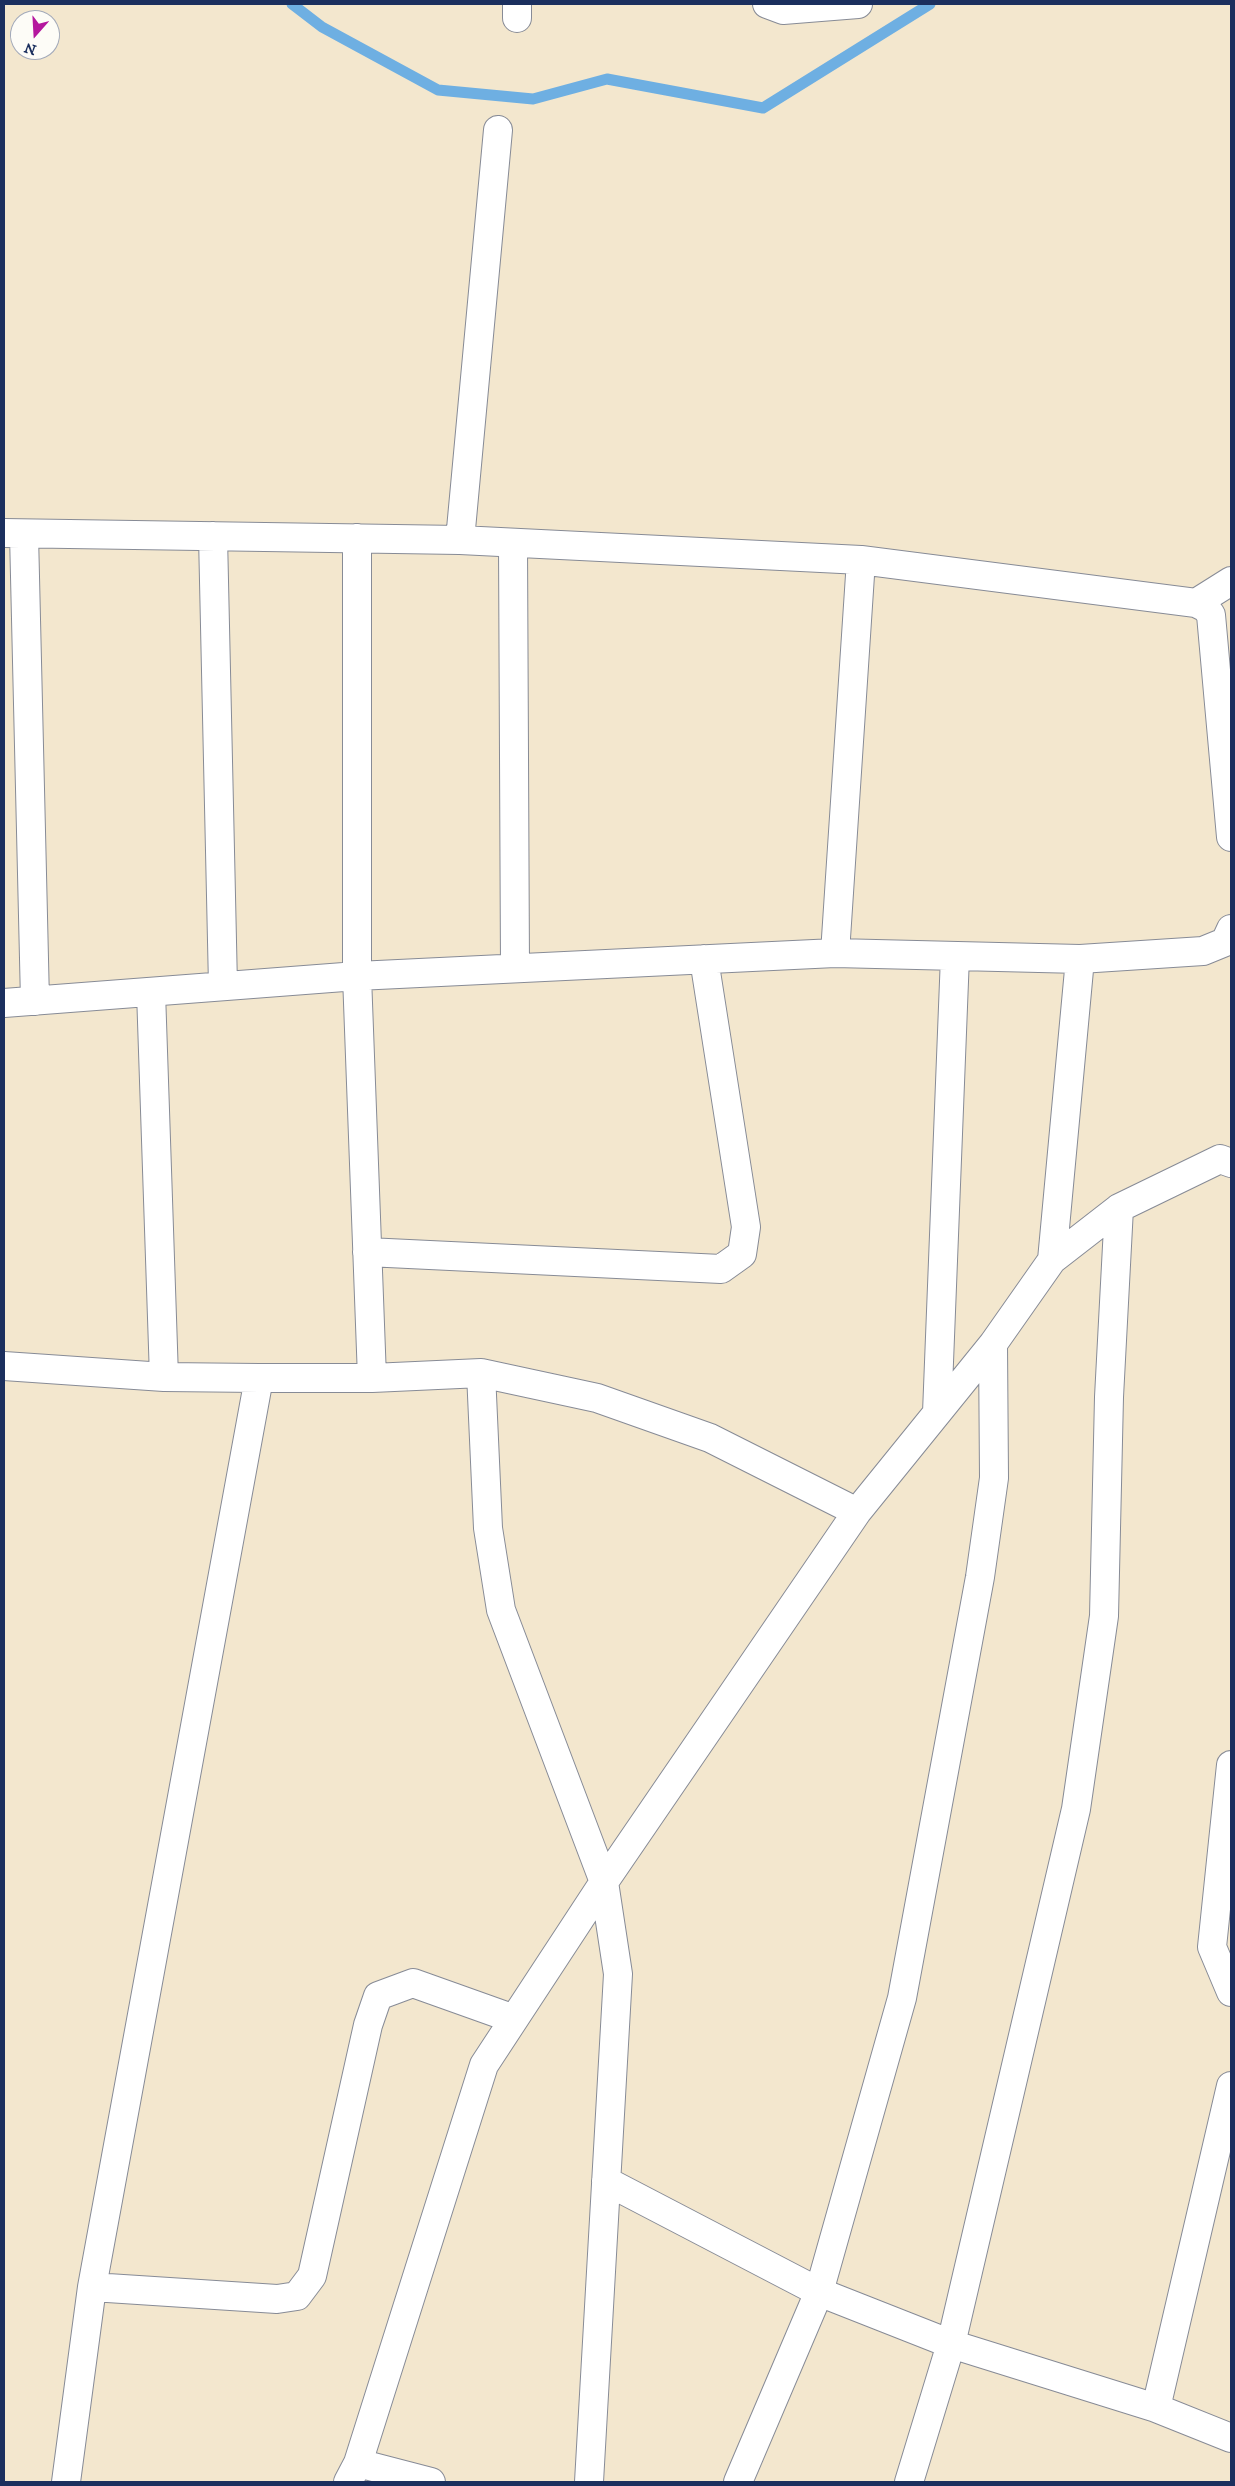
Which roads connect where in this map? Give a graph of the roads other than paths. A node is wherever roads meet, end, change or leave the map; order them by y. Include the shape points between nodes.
1 (766, 4) edge
2 (858, 4) edge
3 (498, 130) dead end
4 (14, 533) edge
5 (213, 536) junction
6 (357, 538) junction
7 (460, 540) junction
8 (513, 544) junction
9 (861, 560) junction
10 (1231, 581) edge
11 (1196, 603) junction
12 (1231, 837) edge
13 (1231, 929) edge
14 (835, 953) junction
15 (955, 956) junction
16 (704, 959) junction
17 (1080, 959) junction
18 (515, 968) junction
19 (357, 976) junction
20 (223, 986) junction
21 (151, 992) junction
22 (35, 1001) junction
23 (4, 1004) edge
24 (1231, 1163) edge
25 (1119, 1208) junction
26 (367, 1252) junction
27 (1052, 1260) junction
28 (993, 1344) junction
29 (4, 1366) edge
30 (481, 1373) junction
31 (164, 1377) junction
32 (259, 1378) junction
33 (372, 1378) junction
34 (937, 1413) junction
35 (857, 1512) junction
36 (1231, 1764) edge
37 (604, 1882) junction
38 (1231, 1992) edge
39 (514, 2019) junction
40 (1231, 2086) edge
41 (606, 2181) junction
42 (92, 2287) junction
43 (819, 2292) junction
44 (951, 2344) junction
45 (1156, 2408) junction
46 (1231, 2438) edge
47 (353, 2472) edge
48 (66, 2482) edge
49 (432, 2482) edge
50 (589, 2482) edge
51 (738, 2482) edge
52 (909, 2482) edge

1 - 2 street via 784,10
3 - 7 street
4 - 5 street
4 - 22 street
5 - 6 street
5 - 20 street
6 - 7 street
6 - 19 street
7 - 8 street
8 - 9 street
8 - 18 street
9 - 11 street
9 - 14 street
10 - 11 street
11 - 12 street via 1211,615
13 - 17 street via 1225,942 1203,951
14 - 15 street
14 - 16 street
15 - 17 street
15 - 34 street
16 - 18 street
16 - 26 street via 746,1227 742,1254 720,1269
17 - 27 street
18 - 19 street
19 - 20 street
19 - 26 street
20 - 21 street
21 - 22 street
21 - 31 street
22 - 23 street
24 - 25 street via 1220,1159
25 - 27 street
25 - 44 street via 1109,1397 1104,1616 1076,1809
26 - 33 street
27 - 28 street
28 - 34 street
28 - 43 street via 994,1478 978,1586 902,1998
29 - 31 street
30 - 33 street
30 - 35 street via 598,1398 710,1438
30 - 37 street via 488,1528 501,1610
31 - 32 street
32 - 33 street
32 - 42 street
34 - 35 street
35 - 37 street
36 - 38 street via 1212,1947
37 - 39 street
37 - 41 street via 618,1974
39 - 42 street via 413,1983 378,1996 368,2025 312,2276 298,2296 277,2299
39 - 47 street via 484,2065
40 - 45 street
41 - 43 street
41 - 50 street
42 - 48 street
43 - 44 street
43 - 51 street
44 - 45 street
44 - 52 street
45 - 46 street
47 - 49 street

